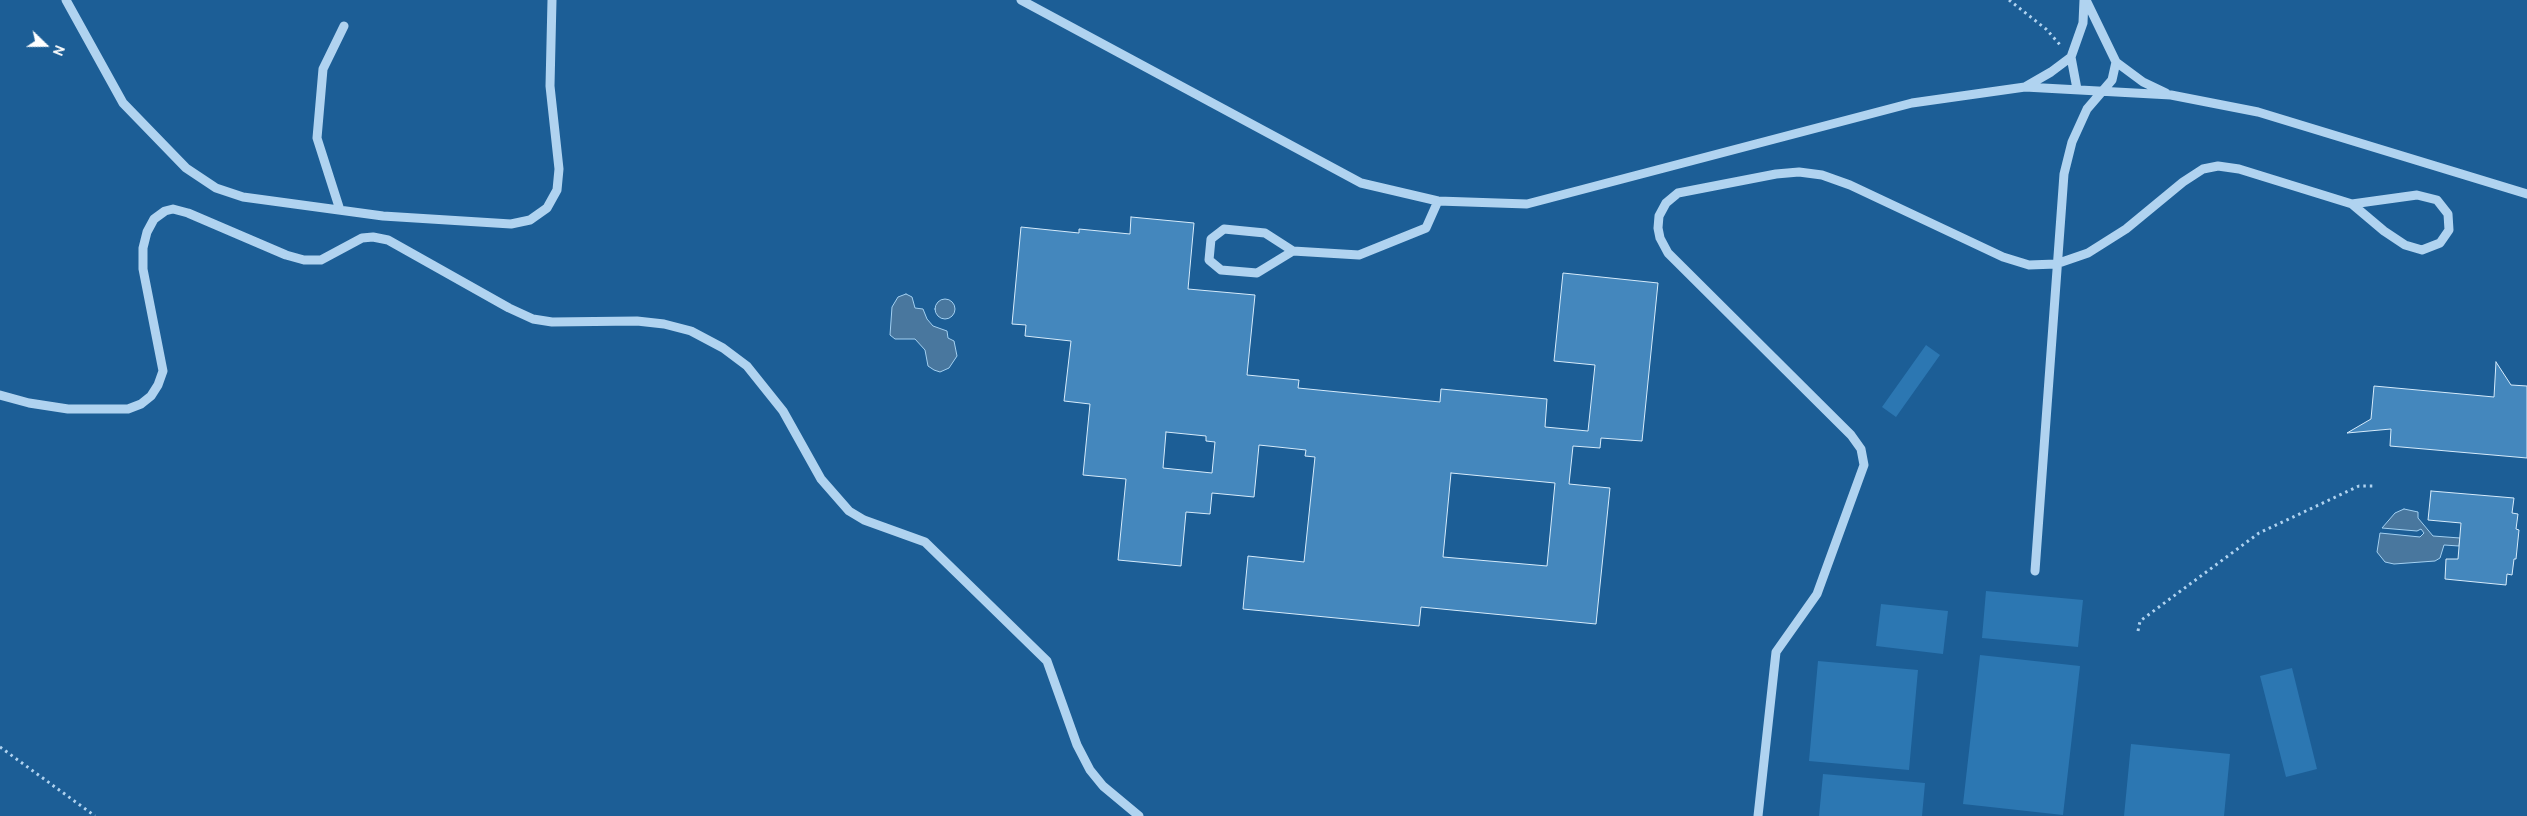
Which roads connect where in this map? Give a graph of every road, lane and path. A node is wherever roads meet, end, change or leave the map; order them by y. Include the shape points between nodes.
1 (66, 0) edge
2 (552, 0) edge
3 (1021, 0) edge
4 (2009, 0) edge
5 (2085, 0) edge
6 (344, 26) dead end
7 (2072, 57) junction
8 (2116, 62) junction
9 (2025, 87) junction
10 (2077, 89) junction
11 (2105, 90) junction
12 (2171, 95) junction
13 (2527, 194) edge
14 (1438, 201) junction
15 (2352, 204) junction
16 (340, 210) junction
17 (1293, 251) junction
18 (2056, 264) junction
19 (0, 395) edge
20 (2374, 486) dead end
21 (2035, 571) dead end
22 (2138, 631) dead end
23 (0, 747) edge
24 (95, 816) edge
25 (1139, 816) edge
26 (1758, 816) edge

1 - 16 street via 123,103 186,168 216,188 242,197
2 - 16 street via 550,86 559,169 557,190 547,208 530,220 511,224
3 - 14 street via 1361,183
4 - 7 path via 2046,29
5 - 7 street via 2083,23
5 - 8 street
6 - 16 street via 323,69 317,138
7 - 9 street
7 - 10 street
8 - 11 street via 2112,80
8 - 12 street via 2143,82
9 - 10 street
9 - 14 street via 1912,103 1527,204
10 - 11 street
11 - 12 street
11 - 18 street via 2087,109 2072,142 2064,174
12 - 13 street via 2258,112
14 - 17 street via 1426,228 1359,255
15 - 15 street via 2405,245 2422,250 2440,243 2449,230 2448,214 2437,200 2430,198 2417,195
15 - 18 street via 2239,169 2218,166 2203,169 2126,229 2088,252
17 - 17 street via 1265,233 1224,229 1211,239 1209,260 1222,270 1257,273
18 - 21 street
18 - 26 street via 2029,265 2004,257 1822,175 1776,174 1678,193 1666,203 1659,216 1658,228 1668,253 1850,435 1861,449 1864,465 1816,594 1776,652
19 - 25 street via 68,409 128,409 151,396 162,371 143,270 143,248 154,219 165,211 173,210 188,213 304,260 321,260 362,238 373,236 388,240 533,319 552,322 637,321 691,331 723,348 747,366 783,411 821,479 849,511 864,520 925,542 1047,661 1077,745 1090,770 1103,786
20 - 22 path via 2359,486 2259,533 2140,621
23 - 24 path

